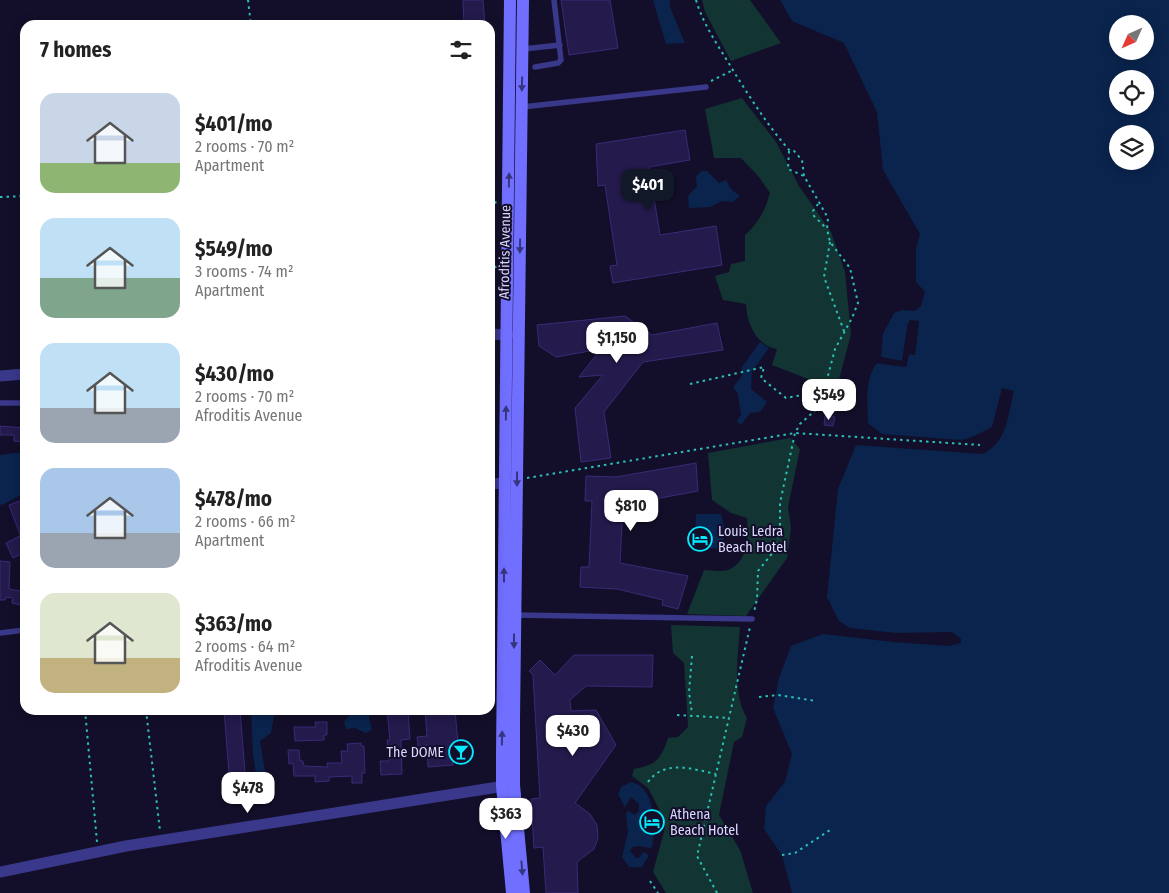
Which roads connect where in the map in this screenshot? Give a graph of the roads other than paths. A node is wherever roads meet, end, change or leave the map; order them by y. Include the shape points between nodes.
1 (510, 0) edge
2 (523, 0) edge
3 (554, 0) edge
4 (560, 44) junction
5 (523, 49) junction
6 (535, 67) dead end
7 (706, 87) road end
8 (522, 107) junction
9 (495, 334) edge
10 (508, 334) junction
11 (20, 374) edge
12 (0, 376) edge
13 (20, 402) edge
14 (0, 403) edge
15 (511, 481) junction
16 (495, 483) edge
17 (514, 616) junction
18 (752, 619) road end
19 (20, 631) edge
20 (0, 633) edge
21 (508, 786) junction
22 (0, 872) edge
23 (512, 893) edge
24 (524, 893) edge

10 -> 1 main road, Afroditis Avenue
2 - 5 main road, Afroditis Avenue
3 - 4 lane
4 - 5 lane
4 - 6 lane via 560,62
5 -> 8 main road, Afroditis Avenue
7 - 8 lane
8 -> 15 main road, Afroditis Avenue
9 - 10 street
15 -> 10 main road, Afroditis Avenue
11 - 12 street
13 - 14 lane
15 - 16 street
15 - 17 main road, Afroditis Avenue
21 -> 15 main road, Afroditis Avenue
17 - 18 lane
17 -> 21 main road, Afroditis Avenue
19 - 20 lane
21 - 22 street via 161,841
21 - 23 main road, Afroditis Avenue
21 -> 24 main road, Afroditis Avenue

